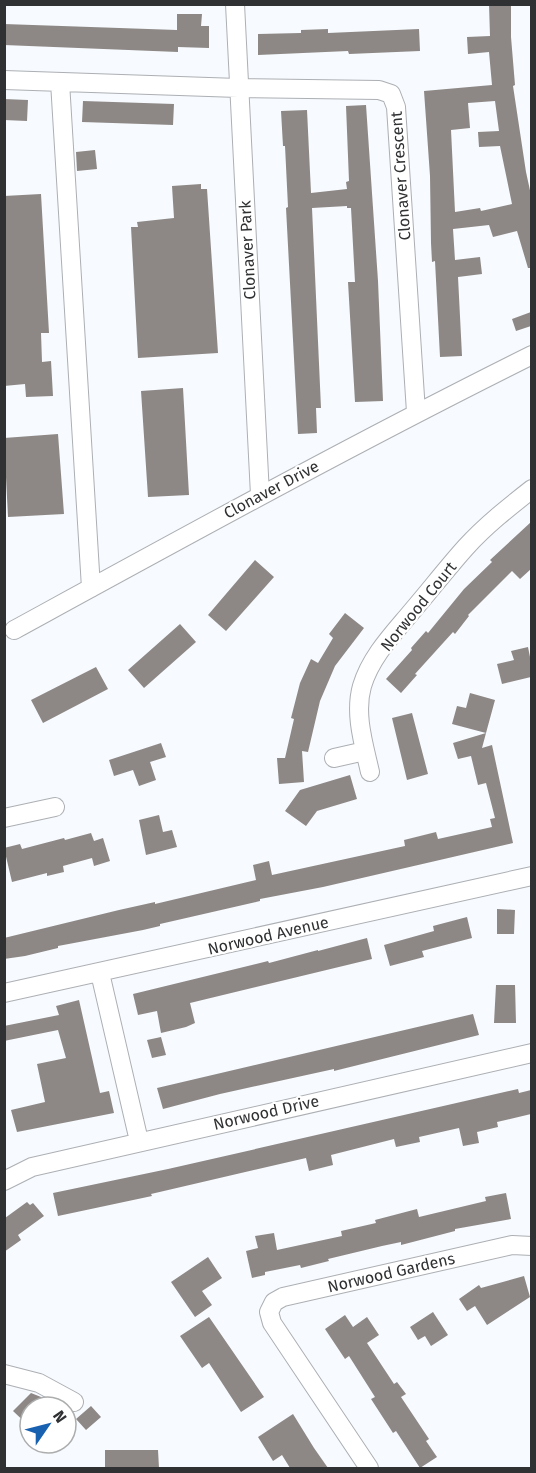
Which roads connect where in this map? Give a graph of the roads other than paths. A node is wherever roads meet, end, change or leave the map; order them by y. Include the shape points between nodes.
1 (235, 4) edge
2 (4, 80) edge
3 (60, 82) junction
4 (238, 88) junction
5 (531, 355) edge
6 (416, 412) junction
7 (531, 489) edge
8 (260, 495) junction
9 (91, 588) junction
10 (14, 630) dead end
11 (365, 751) junction
12 (334, 758) dead end
13 (370, 772) dead end
14 (55, 807) dead end
15 (4, 818) edge
16 (531, 876) edge
17 (100, 973) junction
18 (4, 993) edge
19 (531, 1053) edge
20 (139, 1141) junction
21 (4, 1181) edge
22 (531, 1246) edge
23 (4, 1374) edge
24 (61, 1395) edge
25 (369, 1468) edge

1 - 4 street, Clonaver Park
2 - 3 street
3 - 4 street
3 - 9 street
4 - 6 street, Clonaver Crescent via 380,90 391,94 396,107
4 - 8 street, Clonaver Park
5 - 6 street, Clonaver Drive
6 - 8 street, Clonaver Drive
7 - 11 street, Norwood Court via 467,545 381,648 362,688 359,717
8 - 9 street, Clonaver Drive
9 - 10 street, Clonaver Drive
11 - 12 street
11 - 13 street, Norwood Court
14 - 15 street
16 - 17 street, Norwood Avenue
17 - 18 street, Norwood Avenue
17 - 20 street
19 - 20 street, Norwood Drive
20 - 21 street, Norwood Drive via 32,1167
22 - 25 street, Norwood Gardens via 512,1245 274,1302 269,1312 272,1323
23 - 24 street via 39,1383

